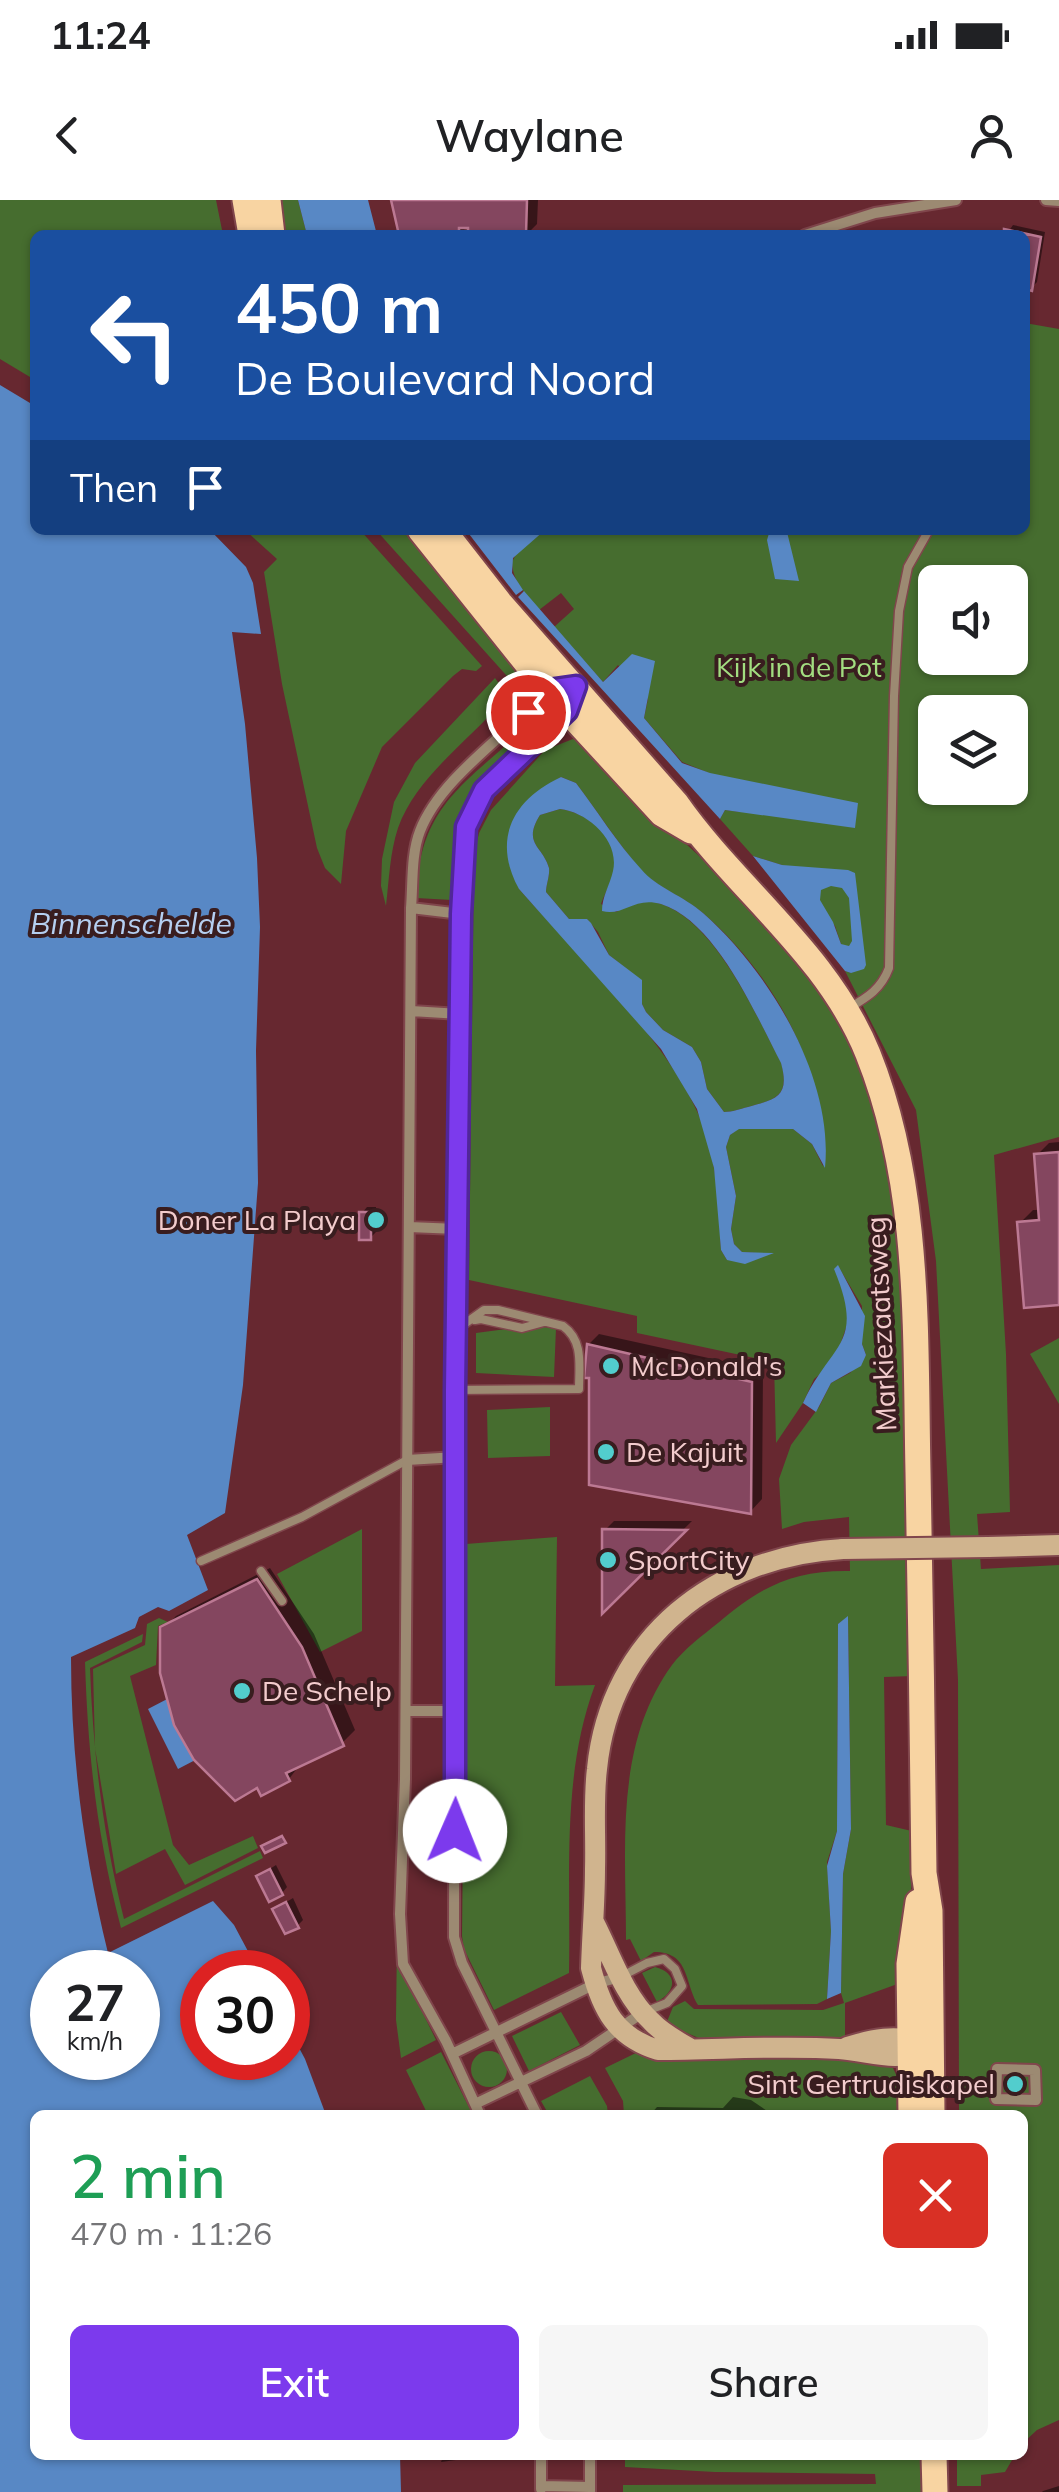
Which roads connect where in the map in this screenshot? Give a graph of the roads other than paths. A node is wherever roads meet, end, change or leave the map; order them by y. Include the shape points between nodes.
1 (245, 200) edge
2 (268, 200) edge
3 (956, 200) edge
4 (1046, 200) edge
5 (1059, 201) edge
6 (250, 230) edge
7 (271, 230) edge
8 (821, 230) edge
9 (424, 535) edge
10 (447, 535) edge
11 (925, 535) edge
12 (576, 686) junction
13 (548, 690) junction
14 (567, 711) junction
15 (699, 836) junction
16 (411, 908) junction
17 (461, 914) junction
18 (845, 1010) junction
19 (411, 1011) junction
20 (460, 1014) junction
21 (410, 1228) junction
22 (457, 1229) junction
23 (456, 1330) junction
24 (455, 1390) junction
25 (456, 1456) junction
26 (407, 1460) junction
27 (1059, 1545) edge
28 (201, 1561) dead end
29 (260, 1571) dead end
30 (282, 1601) dead end
31 (406, 1711) junction
32 (456, 1711) junction
33 (594, 1922) junction
34 (621, 1976) junction
35 (595, 1984) junction
36 (642, 2013) junction
37 (618, 2031) junction
38 (497, 2032) junction
39 (916, 2048) junction
40 (693, 2050) junction
41 (452, 2054) junction
42 (521, 2084) junction
43 (996, 2099) joint
44 (478, 2110) edge
45 (534, 2110) edge
46 (910, 2110) edge
47 (931, 2110) edge
48 (541, 2460) edge
49 (590, 2460) edge
50 (934, 2460) edge
51 (541, 2489) edge
52 (590, 2489) edge
53 (935, 2492) edge

1 - 6 main road
2 - 7 main road
3 - 8 street
4 - 5 street
9 - 13 main road, Markiezaatsweg
10 - 12 main road, Markiezaatsweg
11 - 18 lane via 908,566 899,612 889,968 871,995
12 - 13 street
12 - 14 street
12 - 15 main road, Markiezaatsweg
13 - 14 main road, Markiezaatsweg
13 - 16 street via 429,814 416,846
14 - 15 main road, Markiezaatsweg via 662,814
14 - 17 street via 474,806 466,827
15 - 18 main road, Markiezaatsweg via 790,934
16 - 17 street
16 - 19 street
17 - 20 street
18 - 39 main road, Markiezaatsweg via 868,1052 893,1135 912,1242 930,1912
19 - 20 street
19 - 21 street
20 - 22 street
21 - 22 street
21 - 26 street
22 - 23 street
23 - 24 street
23 - 24 lane via 484,1310 563,1326 577,1344 579,1390
24 - 25 street
25 - 26 street
25 - 32 street
26 - 28 lane
26 - 31 street
27 - 33 street, bridge via 794,1554 741,1570 675,1613 622,1680 607,1720 597,1768
29 - 30 lane
31 - 32 street
31 - 41 street via 403,1964
32 - 38 street via 454,1936
33 - 34 street
33 - 35 street
34 - 35 street
34 - 36 street
34 - 36 lane via 664,1959 675,1969 682,1986 667,2003
35 - 37 street
35 - 38 street
36 - 37 street
36 - 40 street
37 - 40 street via 658,2050
37 - 42 street
38 - 41 street
38 - 42 street
39 - 40 street via 870,2040 840,2049
39 - 46 main road, Markiezaatsweg
39 - 47 main road, Markiezaatsweg
41 - 44 street
42 - 44 street
42 - 45 street
43 - 43 street via 1036,2100 1036,2070 996,2069
48 - 51 street
49 - 52 street
50 - 53 main road
51 - 52 street

